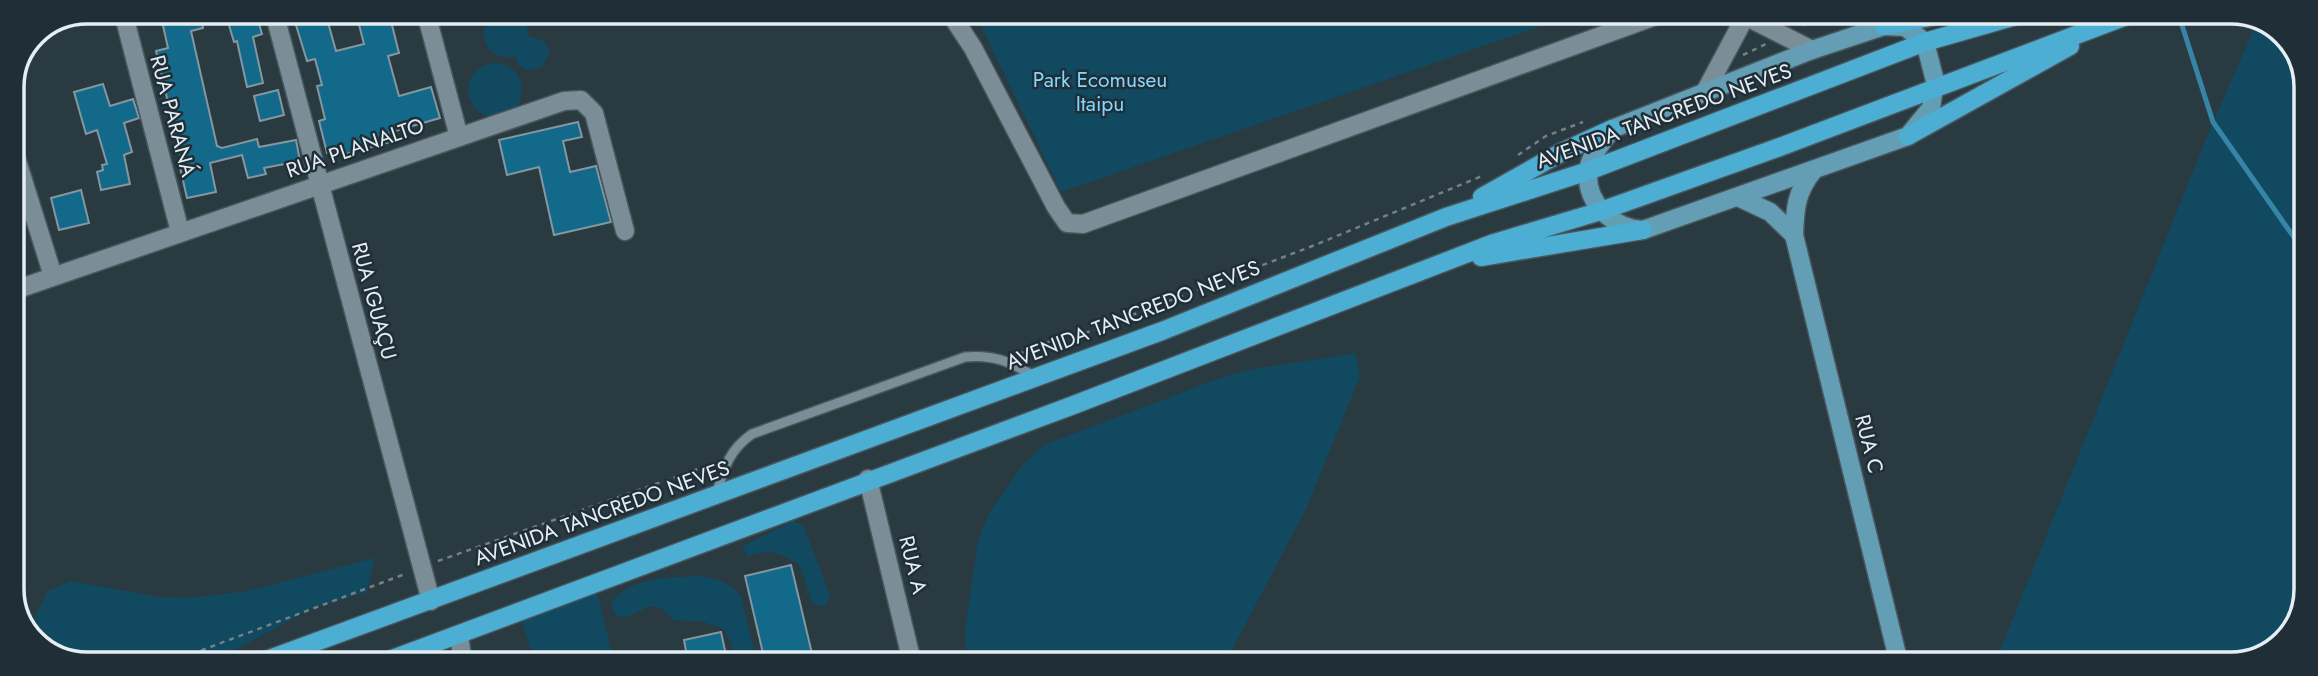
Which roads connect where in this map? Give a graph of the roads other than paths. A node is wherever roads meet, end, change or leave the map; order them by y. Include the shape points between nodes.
1 (125, 24) edge
2 (277, 24) edge
3 (429, 24) edge
4 (957, 24) edge
5 (1633, 24) edge
6 (1739, 24) edge
7 (1759, 24) edge
8 (1891, 24) edge
9 (1988, 24) edge
10 (2103, 24) edge
11 (2109, 24) edge
12 (1884, 26) junction
13 (1925, 42) junction
14 (1812, 50) junction
15 (1936, 86) junction
16 (1705, 92) junction
17 (1612, 129) junction
18 (1908, 136) junction
19 (459, 137) junction
20 (1588, 171) junction
21 (1813, 171) junction
22 (24, 184) edge
23 (319, 184) junction
24 (1738, 197) junction
25 (1601, 211) junction
26 (1446, 216) junction
27 (1643, 230) junction
28 (180, 232) junction
29 (625, 232) dead end
30 (1794, 235) junction
31 (1456, 260) junction
32 (53, 276) junction
33 (24, 286) edge
34 (1035, 377) junction
35 (868, 480) junction
36 (716, 495) junction
37 (430, 601) junction
38 (459, 636) junction
39 (289, 652) edge
40 (415, 652) edge
41 (462, 652) edge
42 (910, 652) edge
43 (1896, 652) edge

1 - 28 street, RUA PARANÁ
2 - 23 street, RUA IGUAÇU
3 - 19 street
4 - 5 street via 1056,207 1067,223 1083,224
6 - 16 street
7 - 14 street
8 - 12 main road
9 - 13 main road, AVENIDA TANCREDO NEVES
10 - 15 main road
11 - 18 main road
12 - 13 street via 1905,27
12 - 14 street
13 - 15 street
13 - 20 main road, AVENIDA TANCREDO NEVES
14 - 16 street
15 - 18 street via 1931,108
15 - 25 main road
16 - 17 street
17 - 20 street
17 - 26 main road
18 - 21 street
19 - 23 street, RUA PLANALTO
19 - 29 street, RUA PLANALTO via 564,101 582,100 593,113
20 - 25 street via 1592,200
20 - 26 main road, AVENIDA TANCREDO NEVES
21 - 24 street
21 - 30 street, RUA C via 1800,187
22 - 32 street
23 - 28 street, RUA PLANALTO
23 - 37 street, RUA IGUAÇU
24 - 27 street
24 - 30 street via 1770,212
25 - 27 street via 1627,229
25 - 31 main road via 1494,243
26 - 34 main road, AVENIDA TANCREDO NEVES
27 - 31 main road
28 - 32 street, RUA PLANALTO
30 - 43 street, RUA C
31 - 35 main road
32 - 33 street, RUA PLANALTO
34 - 36 main road, AVENIDA TANCREDO NEVES
34 - 36 lane via 1004,359 965,357 752,433 731,453
35 - 38 main road
35 - 42 street, RUA A
36 - 37 main road, AVENIDA TANCREDO NEVES
37 - 39 main road, AVENIDA TANCREDO NEVES
38 - 40 main road
38 - 41 street

